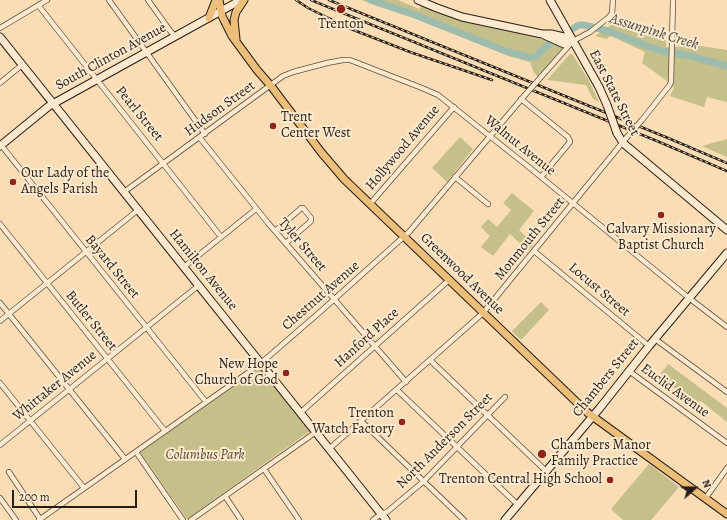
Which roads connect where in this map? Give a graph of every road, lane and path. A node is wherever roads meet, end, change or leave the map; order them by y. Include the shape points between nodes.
1 (48, 0) edge
2 (109, 0) edge
3 (148, 0) edge
4 (218, 0) edge
5 (222, 0) edge
6 (243, 0) edge
7 (418, 0) edge
8 (550, 0) edge
9 (612, 0) edge
10 (673, 0) edge
11 (38, 5) junction
12 (221, 12) junction
13 (558, 14) junction
14 (208, 18) junction
15 (0, 28) edge
16 (542, 34) junction
17 (551, 34) junction
18 (176, 36) junction
19 (0, 37) edge
20 (573, 41) junction
21 (236, 42) junction
22 (146, 52) junction
23 (22, 65) junction
24 (97, 80) junction
25 (0, 83) edge
26 (271, 86) junction
27 (523, 97) junction
28 (53, 104) junction
29 (454, 107) junction
30 (205, 134) junction
31 (490, 136) junction
32 (200, 138) junction
33 (623, 143) junction
34 (0, 145) edge
35 (164, 164) junction
36 (455, 177) junction
37 (541, 177) junction
38 (124, 192) junction
39 (370, 204) junction
40 (488, 204) dead end
41 (573, 204) junction
42 (256, 209) junction
43 (138, 210) junction
44 (0, 224) edge
45 (727, 230) edge
46 (275, 231) junction
47 (222, 237) junction
48 (404, 237) junction
49 (286, 244) junction
50 (534, 251) junction
51 (86, 252) junction
52 (727, 253) edge
53 (184, 267) junction
54 (449, 280) junction
55 (47, 283) junction
56 (198, 286) junction
57 (689, 298) junction
58 (334, 299) junction
59 (0, 303) edge
60 (483, 312) junction
61 (9, 314) junction
62 (0, 321) edge
63 (146, 327) junction
64 (727, 327) edge
65 (655, 339) junction
66 (375, 346) junction
67 (649, 346) junction
68 (108, 358) junction
69 (430, 360) junction
70 (260, 363) junction
71 (629, 371) junction
72 (406, 382) junction
73 (0, 383) edge
74 (69, 390) junction
75 (397, 390) junction
76 (727, 392) edge
77 (505, 397) dead end
78 (206, 402) junction
79 (300, 413) junction
80 (487, 415) junction
81 (593, 416) junction
82 (30, 420) junction
83 (361, 421) junction
84 (165, 431) junction
85 (316, 432) junction
86 (727, 443) edge
87 (0, 444) edge
88 (457, 447) junction
89 (329, 449) junction
90 (136, 452) junction
91 (125, 459) junction
92 (727, 468) edge
93 (264, 469) junction
94 (546, 471) junction
95 (9, 472) dead end
96 (424, 481) junction
97 (84, 488) junction
98 (225, 496) junction
99 (0, 498) edge
100 (705, 499) junction
101 (518, 505) junction
102 (727, 514) edge
103 (384, 517) edge
104 (16, 520) edge
105 (39, 520) edge
106 (183, 520) edge
107 (191, 520) edge
108 (241, 520) edge
109 (299, 520) edge
110 (373, 520) edge
111 (464, 520) edge
112 (505, 520) edge

1 - 11 street
2 - 22 street
3 - 18 street
4 - 12 main road
4 - 14 main road
5 - 12 main road
6 - 12 street, South Clinton Avenue
6 - 21 main road via 234,20
7 - 16 street via 462,17
8 - 13 street, East State Street
9 - 20 street via 612,13 609,17
10 - 33 street, Monmouth Street, bridge via 671,82
11 - 15 street
11 - 24 street, Pearl Street
12 - 14 street, South Clinton Avenue
12 - 21 main road, Greenwood Avenue
13 - 17 street via 559,27
13 - 20 street, East State Street
14 - 18 street, South Clinton Avenue
16 - 17 street
16 - 20 street via 564,44
17 - 20 street
18 - 22 street, South Clinton Avenue
19 - 23 street, Hamilton Avenue
20 - 27 street, Chestnut Avenue, bridge
20 - 33 street, East State Street, bridge via 599,87
21 - 26 main road, Greenwood Avenue
22 - 24 street, South Clinton Avenue
22 - 30 street
23 - 25 street
23 - 28 street, Hamilton Avenue
24 - 28 street, South Clinton Avenue
24 - 35 street, Pearl Street
26 - 29 street, Walnut Avenue via 293,72 350,60 433,92
26 - 30 street, Hudson Street
26 - 39 main road, Greenwood Avenue via 317,147 344,179
27 - 31 street, Chestnut Avenue
27 - 37 street via 570,141
28 - 34 street, South Clinton Avenue
28 - 38 street, Hamilton Avenue
29 - 31 street, Walnut Avenue
29 - 39 street, Hollywood Avenue
30 - 32 street, Hudson Street
31 - 36 street, Chestnut Avenue
31 - 37 street, Walnut Avenue
32 - 35 street, Hudson Street
32 - 42 street, Tyler Street
33 - 41 street, Monmouth Street
33 - 45 street, East State Street
34 - 51 street, Bayard Street
35 - 38 street, Hudson Street
35 - 47 street, Pearl Street
36 - 40 street
36 - 48 street, Chestnut Avenue
37 - 41 street, Walnut Avenue
38 - 43 street, Hamilton Avenue
39 - 48 main road, Greenwood Avenue
41 - 50 street, Monmouth Street
41 - 57 street, Walnut Avenue
42 - 46 street, Tyler Street
42 - 47 street
43 - 51 street
43 - 53 street, Hamilton Avenue
44 - 55 street, Butler Street
46 - 49 street, Tyler Street
46 - 49 street via 301,208 311,218 311,221
47 - 53 street
48 - 54 main road, Greenwood Avenue
48 - 58 street, Chestnut Avenue
49 - 58 street, Tyler Street
50 - 60 street, Monmouth Street
50 - 67 street, Locust Street
51 - 55 street
51 - 63 street, Bayard Street
52 - 57 street, Chambers Street
53 - 56 street, Hamilton Avenue
54 - 60 main road, Greenwood Avenue
54 - 66 street, Hanford Place
55 - 61 street
55 - 68 street, Butler Street
56 - 63 street, Whittaker Avenue
56 - 70 street, Hamilton Avenue
57 - 64 street, Walnut Avenue
57 - 65 street, Chambers Street
58 - 66 street, Tyler Street
58 - 70 street, Chestnut Avenue
59 - 61 street
60 - 69 street, Monmouth Street
60 - 81 main road, Greenwood Avenue
61 - 62 street
61 - 74 street
63 - 68 street, Whittaker Avenue
63 - 78 street, Bayard Street
65 - 67 street, Chambers Street
65 - 76 street
66 - 72 street, Tyler Street
66 - 79 street, Hanford Place
67 - 71 street, Chambers Street
68 - 74 street, Whittaker Avenue
68 - 84 street, Butler Street
69 - 72 street, Monmouth Street
69 - 80 street
70 - 78 street, Chestnut Avenue
70 - 79 street, Hamilton Avenue
71 - 81 street, Chambers Street
71 - 86 street, Euclid Avenue
72 - 75 street, Monmouth Street
73 - 82 street
74 - 82 street, Whittaker Avenue
74 - 91 street
75 - 83 street, Monmouth Street
75 - 88 street
77 - 80 street, North Anderson Street
78 - 84 street, Chestnut Avenue
79 - 85 street, Hamilton Avenue
80 - 88 street, North Anderson Street
80 - 94 street
81 - 94 street, Chambers Street
81 - 100 main road, Greenwood Avenue
82 - 87 street, Whittaker Avenue
82 - 97 street
83 - 89 street, Monmouth Street
83 - 96 street
84 - 90 street, Chestnut Avenue
85 - 89 street, Hamilton Avenue
85 - 93 street
88 - 96 street, North Anderson Street
88 - 101 street
89 - 103 street, Hamilton Avenue
90 - 91 street, Chestnut Avenue
90 - 106 street
91 - 97 street, Chestnut Avenue
92 - 100 street
93 - 98 street
93 - 109 street
94 - 101 street, Chambers Street
95 - 105 street
96 - 103 street, North Anderson Street via 386,512
96 - 111 street
97 - 105 street, Chestnut Avenue
98 - 107 street
98 - 108 street
99 - 104 street
100 - 102 main road, Greenwood Avenue
101 - 112 street, Chambers Street
103 - 110 street, North Anderson Street

